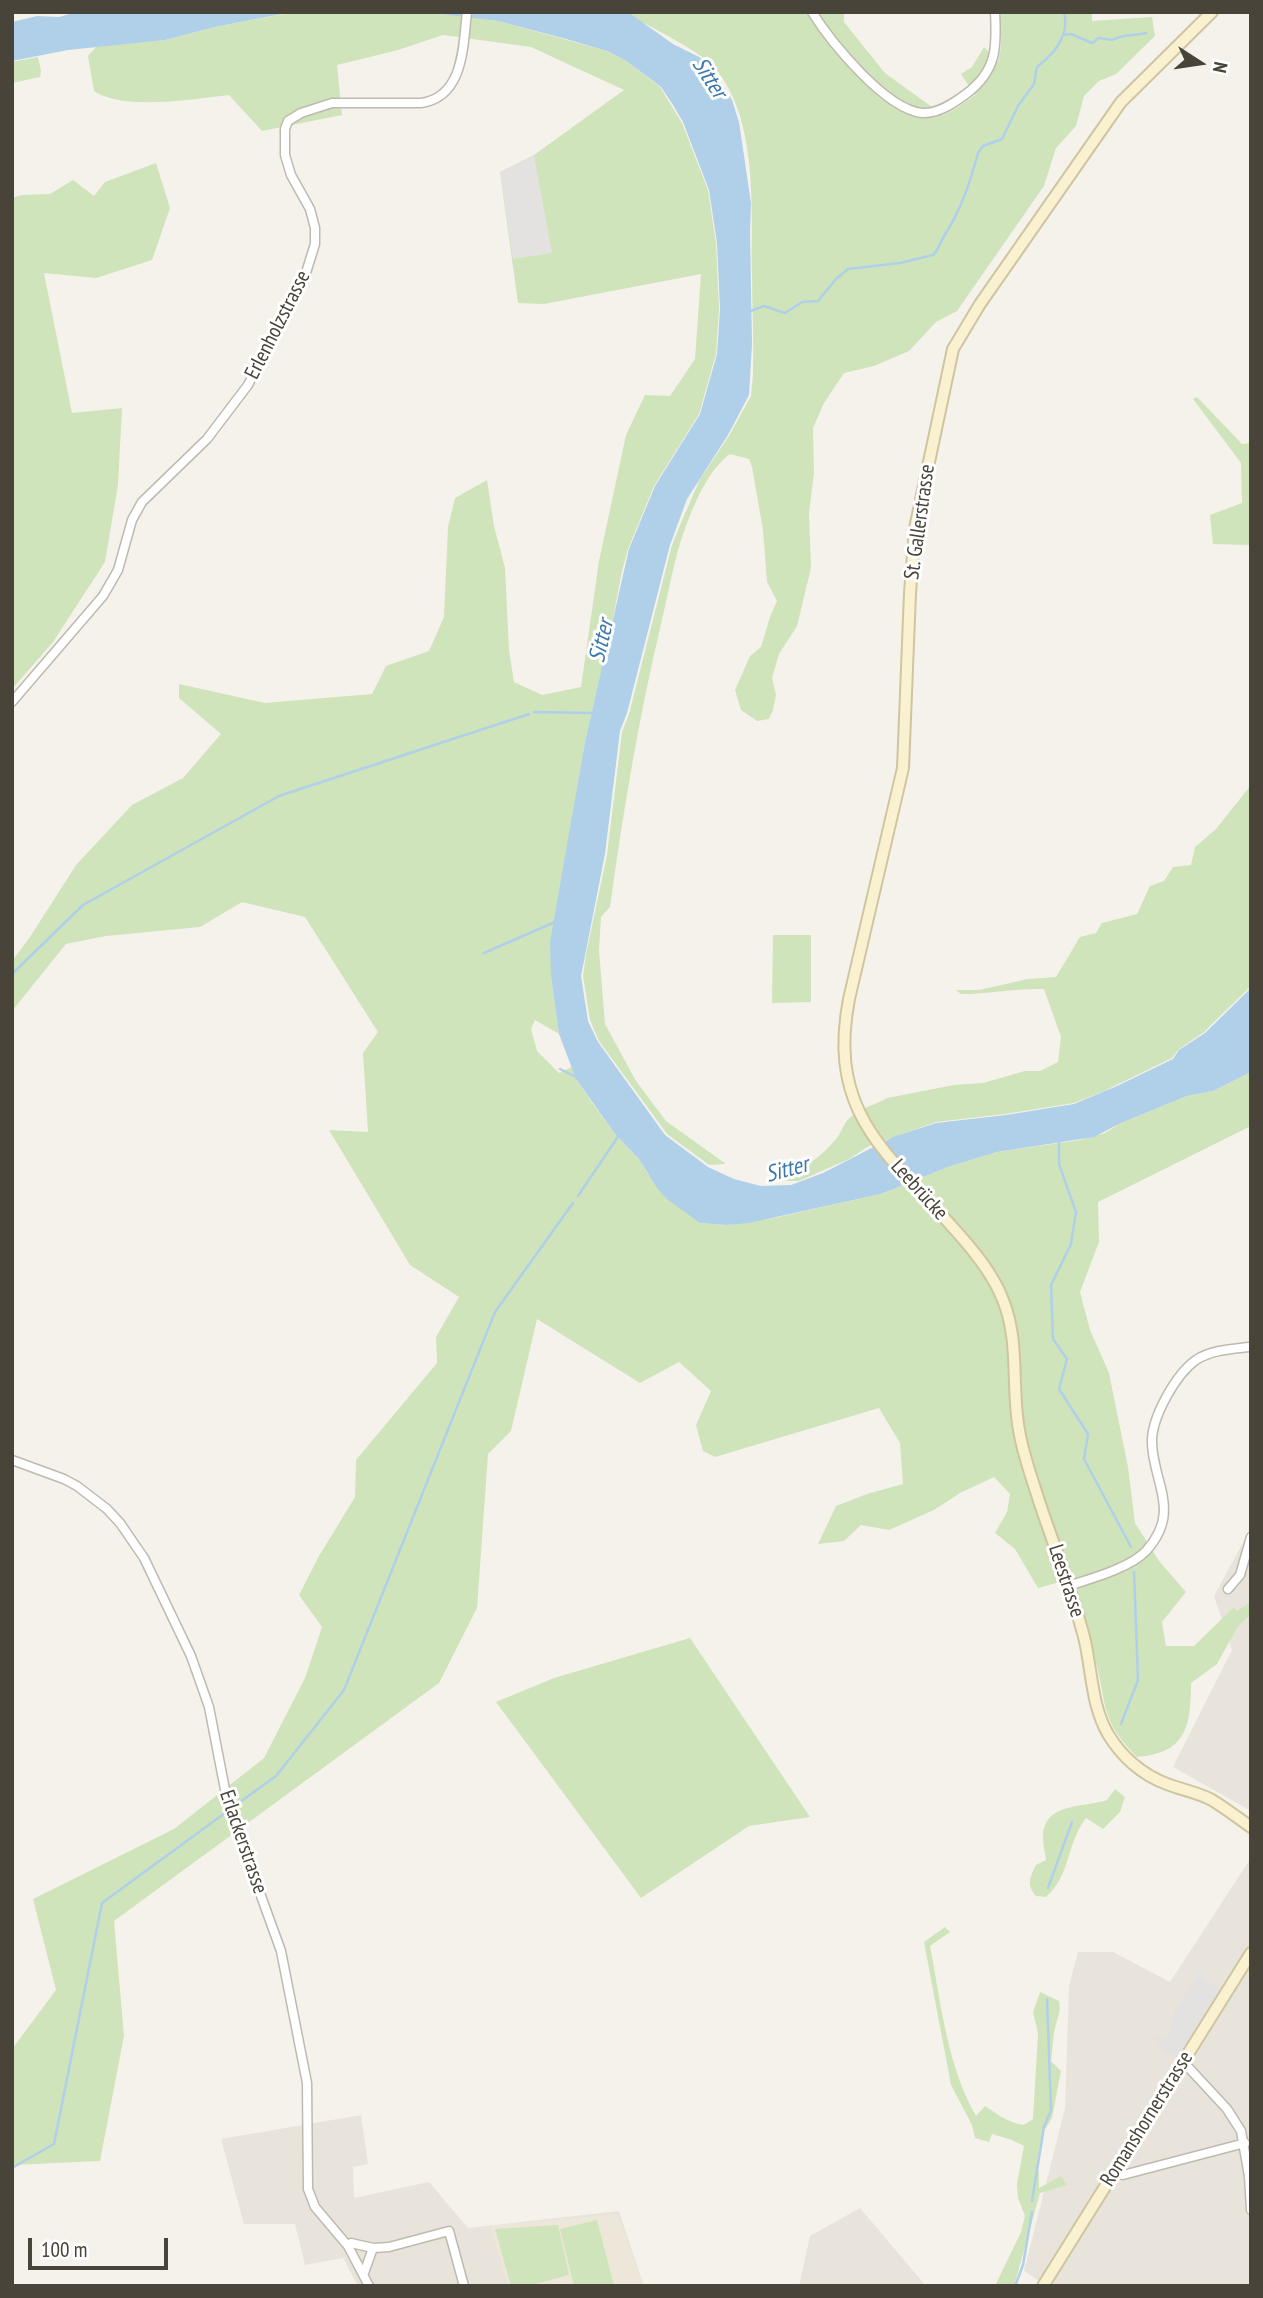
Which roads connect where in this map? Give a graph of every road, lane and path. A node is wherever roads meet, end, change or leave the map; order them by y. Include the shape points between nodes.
1 (467, 12) edge
2 (812, 12) edge
3 (995, 12) edge
4 (1212, 12) edge
5 (12, 702) edge
6 (860, 1115) joint
7 (981, 1262) joint
8 (1249, 1347) dead end
9 (12, 1460) edge
10 (1251, 1537) edge
11 (1068, 1586) junction
12 (1228, 1589) dead end
13 (1251, 1827) edge
14 (1251, 1953) edge
15 (1181, 2065) junction
16 (1245, 2143) junction
17 (1114, 2171) junction
18 (1250, 2188) edge
19 (1251, 2210) edge
20 (348, 2246) junction
21 (373, 2248) junction
22 (364, 2273) junction
23 (369, 2286) edge
24 (464, 2286) edge
25 (1043, 2286) edge

1 - 5 street, Erlenholzstrasse via 456,77 435,100 332,103 288,121 285,155 315,229 305,276 248,385 207,439 142,502 118,570 103,596
2 - 3 street via 866,78 921,113 944,108 984,77 996,49
4 - 6 street, St. Gallerstrasse via 1142,79 1106,122 967,322 949,363 915,528 903,768 845,1018 845,1073
6 - 7 street, Leebrücke
7 - 11 street, Leestrasse via 1010,1321 1022,1446
8 - 11 street via 1218,1351 1196,1360 1181,1374 1161,1408 1152,1446 1165,1494 1163,1516 1145,1552 1112,1572
9 - 20 street, Erlackerstrasse via 77,1486 120,1522 144,1558 191,1656 209,1707 228,1805 281,1951 307,2083 307,2189 315,2207
10 - 12 street via 1240,1575
11 - 13 street, Leestrasse via 1100,1717 1118,1749 1153,1777 1212,1800
14 - 15 street, Romanshornerstrasse
15 - 16 street via 1227,2109
15 - 17 street, Romanshornerstrasse
16 - 17 street via 1124,2175
16 - 18 street
17 - 25 street, Romanshornerstrasse
18 - 19 street
20 - 21 street
20 - 22 street, Erlackerstrasse
21 - 22 street
21 - 24 street via 449,2231
22 - 23 street, Erlackerstrasse

